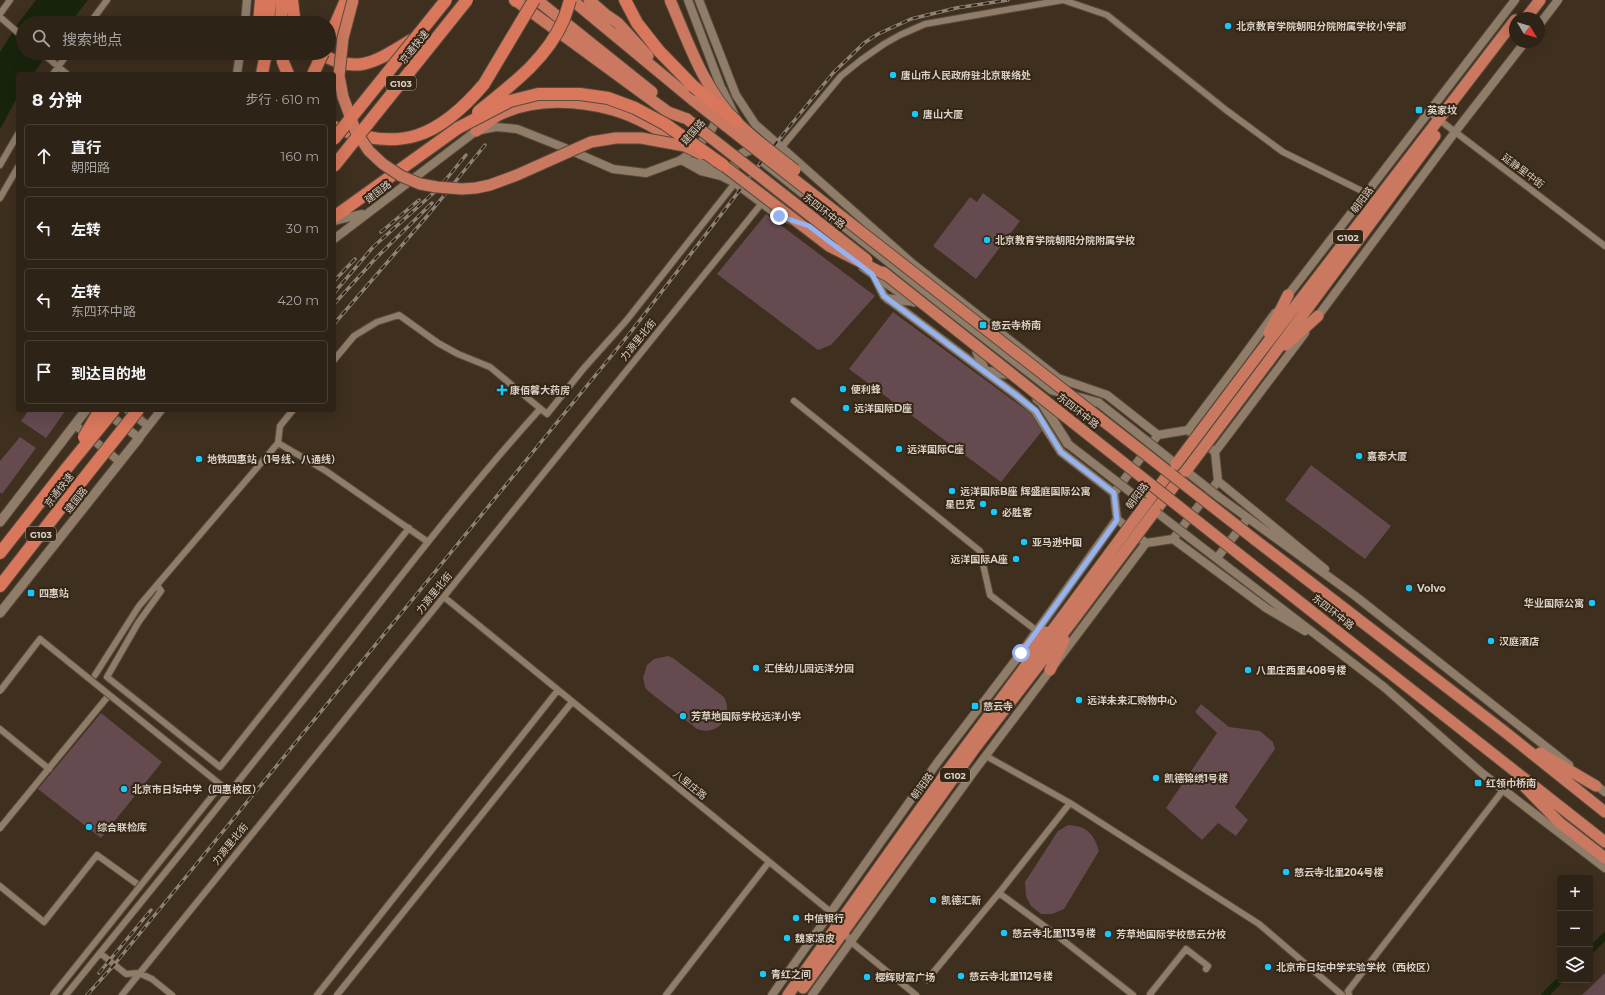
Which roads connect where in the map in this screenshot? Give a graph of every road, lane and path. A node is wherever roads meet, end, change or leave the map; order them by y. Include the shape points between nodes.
1 (10, 0) edge
2 (107, 0) edge
3 (247, 0) edge
4 (261, 0) edge
5 (270, 0) edge
6 (346, 0) edge
7 (353, 0) edge
8 (446, 0) edge
9 (467, 0) edge
10 (516, 0) edge
11 (534, 0) edge
12 (537, 0) edge
13 (571, 0) edge
14 (589, 0) edge
15 (594, 0) edge
16 (625, 0) edge
17 (670, 0) edge
18 (688, 0) edge
19 (699, 0) edge
20 (1515, 0) edge
21 (1530, 0) edge
22 (1540, 0) edge
23 (1558, 0) edge
24 (289, 1) edge
25 (1521, 12) edge
26 (1531, 12) edge
27 (605, 14) junction
28 (0, 15) edge
29 (95, 16) edge
30 (246, 16) edge
31 (260, 16) edge
32 (269, 16) edge
33 (284, 16) edge
34 (294, 16) edge
35 (1545, 17) edge
36 (336, 23) edge
37 (1509, 28) edge
38 (16, 30) edge
39 (415, 38) junction
40 (1509, 39) edge
41 (1520, 48) edge
42 (51, 60) edge
43 (63, 60) edge
44 (239, 60) edge
45 (257, 60) edge
46 (265, 60) edge
47 (283, 60) edge
48 (318, 60) edge
49 (332, 60) edge
50 (58, 66) junction
51 (54, 72) edge
52 (65, 72) edge
53 (237, 72) edge
54 (256, 72) edge
55 (262, 72) edge
56 (287, 72) edge
57 (314, 72) edge
58 (675, 85) junction
59 (722, 90) junction
60 (1437, 118) junction
61 (686, 119) junction
62 (736, 121) junction
63 (336, 128) edge
64 (458, 128) junction
65 (476, 131) junction
66 (1455, 132) junction
67 (16, 137) edge
68 (336, 137) edge
69 (685, 146) junction
70 (781, 148) junction
71 (750, 150) junction
72 (681, 160) junction
73 (336, 164) edge
74 (0, 165) edge
75 (728, 168) junction
76 (16, 170) edge
77 (735, 183) junction
78 (1366, 193) junction
79 (0, 198) edge
80 (810, 199) junction
81 (762, 203) junction
82 (378, 206) junction
83 (336, 217) edge
84 (797, 217) junction
85 (336, 221) edge
86 (809, 226) junction
87 (336, 238) edge
88 (1605, 246) edge
89 (899, 260) junction
90 (872, 274) junction
91 (888, 276) junction
92 (1288, 295) junction
93 (888, 299) junction
94 (912, 301) junction
95 (1318, 316) junction
96 (977, 352) junction
97 (1258, 355) junction
98 (336, 358) edge
99 (1268, 362) junction
100 (985, 371) junction
101 (1006, 374) junction
102 (794, 401) dead end
103 (1099, 403) joint
104 (540, 409) junction
105 (85, 412) edge
106 (99, 412) edge
107 (106, 412) edge
108 (112, 412) edge
109 (130, 412) edge
110 (136, 412) edge
111 (159, 412) edge
112 (291, 412) edge
113 (75, 425) junction
114 (148, 426) junction
115 (1188, 430) junction
116 (1158, 435) junction
117 (139, 438) junction
118 (278, 443) junction
119 (1068, 444) joint
120 (1215, 452) junction
121 (120, 462) junction
122 (1176, 464) junction
123 (66, 469) junction
124 (1186, 471) junction
125 (1218, 481) junction
126 (1114, 493) junction
127 (1146, 504) junction
128 (1156, 511) junction
129 (1247, 519) junction
130 (1117, 520) junction
131 (0, 522) edge
132 (409, 528) junction
133 (1172, 540) junction
134 (428, 542) junction
135 (1146, 543) junction
136 (0, 553) edge
137 (1216, 558) junction
138 (157, 585) junction
139 (0, 586) edge
140 (1354, 595) junction
141 (444, 597) junction
142 (0, 613) edge
143 (1067, 619) junction
144 (1037, 631) junction
145 (1021, 653) junction
146 (1347, 658) junction
147 (1050, 670) junction
148 (95, 675) dead end
149 (558, 690) junction
150 (0, 691) edge
151 (108, 695) junction
152 (572, 702) junction
153 (0, 729) edge
154 (1505, 732) junction
155 (1491, 752) junction
156 (986, 756) junction
157 (49, 769) junction
158 (1504, 789) junction
159 (1600, 789) edge
160 (1070, 803) junction
161 (1605, 812) edge
162 (0, 828) edge
163 (1605, 842) edge
164 (1605, 858) edge
165 (769, 862) junction
166 (1605, 868) edge
167 (0, 886) edge
168 (140, 886) junction
169 (999, 893) junction
170 (832, 913) junction
171 (841, 927) junction
172 (851, 942) junction
173 (100, 953) junction
174 (1206, 969) dead end
175 (139, 973) junction
176 (927, 980) dead end
177 (53, 995) edge
178 (66, 995) edge
179 (122, 995) edge
180 (172, 995) edge
181 (317, 995) edge
182 (337, 995) edge
183 (666, 995) edge
184 (772, 995) edge
185 (788, 995) edge
186 (797, 995) edge
187 (812, 995) edge
188 (916, 995) edge
189 (1133, 995) edge
190 (1151, 995) edge
191 (1342, 995) edge
192 (1349, 995) edge

1 - 28 street
2 - 29 street
3 - 30 street
4 - 31 highway
5 - 32 highway
6 - 36 highway
7 - 69 highway, bridge via 343,38 339,76 343,97 356,132 369,151 401,176 420,184 437,187 476,188 517,175 591,142 641,138
8 - 39 highway, 京通快速 / G103, bridge
9 - 73 highway, 京通快速 / G103, bridge
10 - 61 highway via 668,112
11 - 63 highway, bridge via 484,84 468,103 446,122 420,135 399,140 377,140 353,135
12 - 61 highway, 东四环中路
13 - 58 highway, 东四环中路
13 - 64 highway, bridge via 548,48 524,74
14 - 27 highway
15 - 27 highway
16 - 62 highway, bridge via 637,23 659,51 693,86
17 - 62 highway, bridge via 703,75
18 - 59 street, 建国路
19 - 70 street, 东四环中路 via 736,95 755,124
20 - 60 street, 朝阳路
21 - 25 highway, 朝阳路 / G102
22 - 26 highway
23 - 35 street
24 - 33 highway
24 - 34 highway
27 - 58 highway via 618,23
28 - 38 street
37 - 60 highway, 朝阳路 / G102
39 - 49 highway via 374,61 359,66
39 - 68 highway, 京通快速 / G103, bridge
40 - 60 highway, 朝阳路 / G102
41 - 66 street
42 - 50 street
43 - 50 street
44 - 53 street
45 - 54 highway
46 - 55 highway
47 - 56 highway
48 - 57 highway, bridge
50 - 51 street
50 - 52 street
58 - 89 highway, 东四环中路, bridge
59 - 71 main road, 东四环中路
59 - 72 street, 建国路 via 719,113 712,128 697,147
60 - 66 street, 延静里中街
60 - 78 street, 朝阳路
60 - 97 highway, 朝阳路 / G102
60 - 99 highway, 朝阳路 / G102
61 - 91 highway, 东四环中路, bridge
62 - 89 highway, bridge
64 - 75 highway, bridge via 510,101 538,94 580,94 608,98 635,108 665,124
64 - 83 highway
65 - 69 highway via 501,114 528,105 560,102 613,110 666,134
65 - 72 street, 建国路 via 496,127 517,129 613,169 646,173
65 - 82 street, 建国路
66 - 88 street, 延静里中街
66 - 95 street
67 - 74 street
69 - 75 highway, bridge
70 - 78 street via 842,76 861,60 900,35 925,24 1063,0 1107,15 1283,152
70 - 116 street, 东四环中路 via 914,264 1058,378 1107,395
71 - 75 main road via 741,153
71 - 80 main road, 东四环中路
72 - 75 main road, 东四环中路
72 - 77 street, 东四环中路 via 701,171
75 - 77 main road
75 - 84 main road, 东四环中路 via 748,179
75 - 91 highway, bridge via 830,246
76 - 79 street
77 - 81 street, 东四环中路
77 - 104 street via 626,321 547,414
78 - 92 street, 朝阳路
80 - 84 main road
80 - 103 main road, 东四环中路 via 1052,390
81 - 86 street, 东四环中路 via 779,216
81 - 141 street, 力源里北街
82 - 85 street via 360,216
82 - 87 street, 建国路
84 - 86 main road, 东四环中路
86 - 90 main road, 东四环中路
89 - 154 highway, 东四环中路, bridge
90 - 93 street, 东四环中路
90 - 94 main road, 东四环中路
91 - 155 highway, 东四环中路, bridge
92 - 97 highway
92 - 115 street, 朝阳路
93 - 94 main road
93 - 100 street, 东四环中路
94 - 96 main road, 东四环中路
95 - 99 highway
95 - 120 street
96 - 100 main road
96 - 101 main road, 东四环中路
97 - 122 highway, 朝阳路 / G102, bridge
98 - 104 street via 354,336 377,322 399,315 438,343 490,367
99 - 124 highway, 朝阳路 / G102, bridge
100 - 101 main road
100 - 126 street, 东四环中路 via 1036,411 1061,452
101 - 119 main road, 东四环中路 via 1042,403
102 - 144 street via 980,551 990,595
103 - 122 street, 东四环中路, bridge
104 - 134 street
105 - 113 main road
106 - 123 highway, bridge
107 - 117 street
108 - 123 highway, 京通快速 / G103, bridge
109 - 114 street
110 - 139 highway, 京通快速 / G103, bridge
111 - 114 street
112 - 118 street via 280,426
113 - 121 street
113 - 131 main road
114 - 117 street
115 - 116 street
115 - 120 street
116 - 126 street
117 - 121 main road, 建国路
118 - 132 street via 326,471
118 - 138 street
119 - 127 street, 东四环中路, bridge
120 - 125 street
121 - 142 main road, 建国路
122 - 124 street, 东四环中路
122 - 127 highway, 朝阳路 / G102, bridge
123 - 136 highway, 京通快速 / G103
124 - 128 highway, 朝阳路 / G102, bridge
124 - 129 street, 东四环中路, bridge
125 - 133 street
125 - 140 street, 东四环中路
126 - 130 street
127 - 128 street, 东四环中路, bridge
127 - 143 highway, 朝阳路 / G102, bridge
128 - 137 street, bridge
128 - 143 highway, 朝阳路 / G102, bridge
129 - 137 street
129 - 140 street, 东四环中路
130 - 135 street
130 - 144 street, 朝阳路
132 - 134 street
132 - 138 street via 220,767 107,677 138,623 161,591
133 - 135 street
133 - 146 street via 1266,608
134 - 173 street
135 - 147 street
137 - 146 street
138 - 148 street via 139,606
140 - 159 street, 东四环中路
141 - 149 street, 八里庄路
141 - 175 street, 力源里北街
143 - 145 highway
143 - 147 highway
143 - 171 highway, 朝阳路 / G102 via 975,748
144 - 145 street, 朝阳路
145 - 170 street, 朝阳路 via 937,764
146 - 158 street via 1384,686 1483,774
147 - 156 street
149 - 152 street, 八里庄路
149 - 181 street
150 - 151 street, bridge via 40,639
151 - 157 street
151 - 168 street, bridge via 221,785
152 - 165 street, 八里庄路
152 - 182 street
153 - 157 street
154 - 159 highway
154 - 161 highway, 东四环中路
155 - 163 highway, 东四环中路
155 - 164 highway via 1560,823
156 - 160 street
156 - 172 street
157 - 162 street
158 - 166 street
158 - 192 street via 1348,991
160 - 169 street
160 - 191 street via 1259,924
165 - 170 street, 八里庄路
165 - 183 street
167 - 168 street via 44,922 97,855
168 - 177 street, bridge
169 - 176 street
169 - 189 street
170 - 171 street, 八里庄路
170 - 184 street, 朝阳路
171 - 172 street, 八里庄路
171 - 185 highway, 朝阳路 / G102
171 - 186 highway, 朝阳路 / G102
172 - 187 street
172 - 188 street, 八里庄路
173 - 175 street via 126,974
173 - 178 street
174 - 190 street via 1208,966 1186,949
175 - 179 street, 力源里北街
175 - 180 street via 152,979

